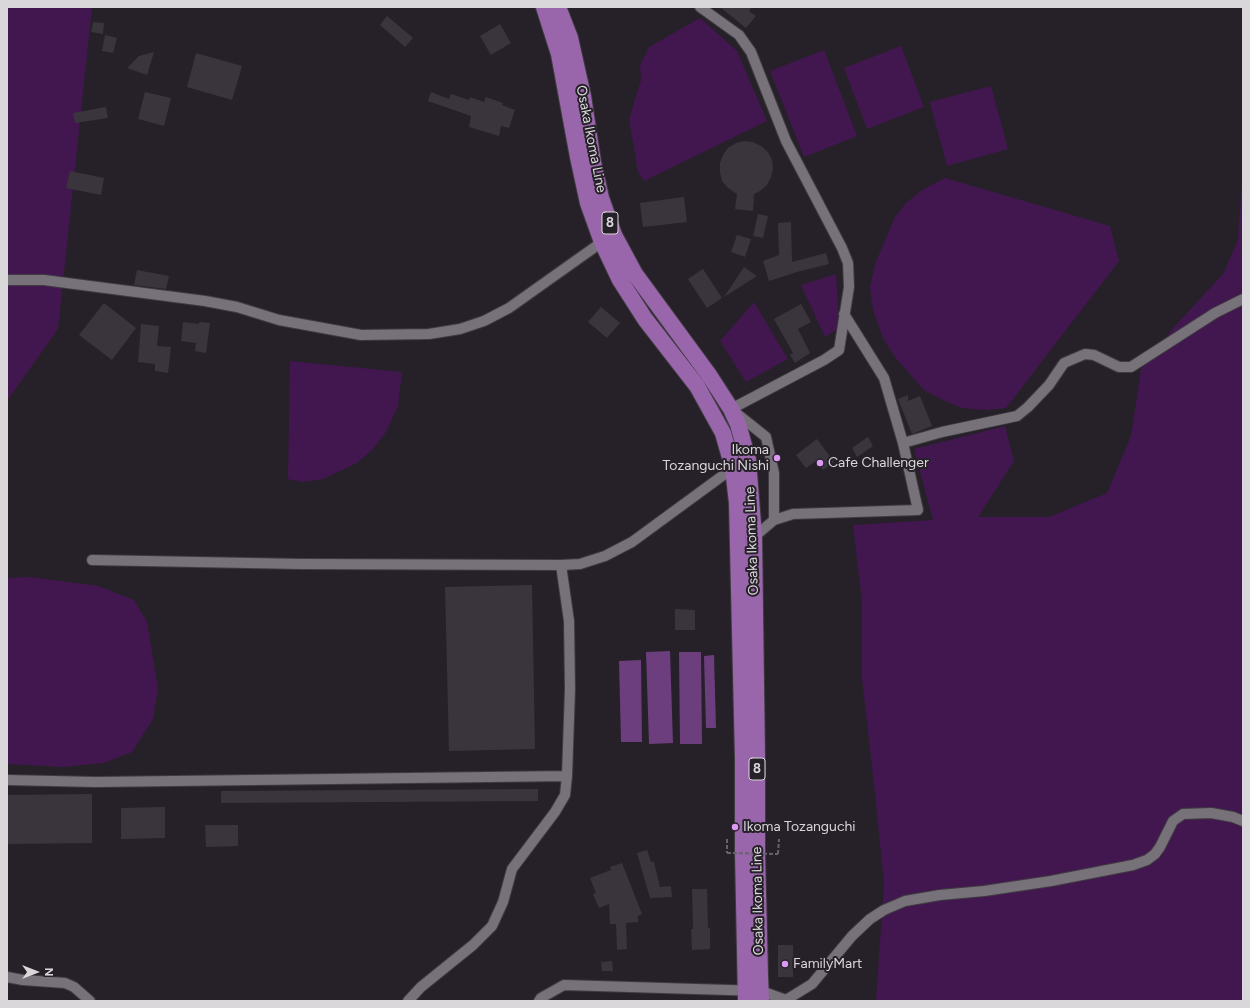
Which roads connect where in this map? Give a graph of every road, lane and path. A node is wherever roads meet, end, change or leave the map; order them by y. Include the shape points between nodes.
1 (544, 7) edge
2 (558, 7) edge
3 (700, 7) edge
4 (602, 242) junction
5 (7, 280) edge
6 (1243, 299) edge
7 (844, 314) junction
8 (731, 409) junction
9 (903, 444) junction
10 (733, 468) junction
11 (774, 520) junction
12 (754, 537) junction
13 (92, 560) dead end
14 (561, 565) junction
15 (567, 776) junction
16 (7, 780) edge
17 (1243, 821) edge
18 (727, 839) dead end
19 (779, 839) dead end
20 (7, 978) edge
21 (746, 996) edge
22 (762, 996) edge
23 (90, 1001) edge
24 (408, 1001) edge
25 (539, 1001) edge

1 - 4 main road, Osaka Ikoma Line / 8 via 559,54 588,203
2 - 8 main road, Osaka Ikoma Line / 8 via 570,38 583,96 593,162 614,235 635,274
3 - 7 street via 739,35 751,52 786,141 848,263 849,287
4 - 5 street via 509,308 484,321 460,329 429,334 361,335 279,320 237,307 205,301 44,280
4 - 10 main road, Osaka Ikoma Line / 8 via 620,280 645,319 697,386 723,433
6 - 9 street via 1215,313 1131,367 1119,367 1094,355 1085,354 1064,363 1049,385 1017,416 942,432
7 - 8 street via 839,350
7 - 9 street via 884,378
8 - 11 street via 766,437 774,473
8 - 12 main road, Osaka Ikoma Line / 8 via 748,460
9 - 11 street via 918,510 793,514
10 - 14 street via 632,542 605,556 580,564
10 - 21 main road, Osaka Ikoma Line / 8 via 737,503
11 - 12 street
12 - 22 main road, Osaka Ikoma Line / 8
13 - 14 street
14 - 15 street via 569,621
15 - 16 street via 96,782
15 - 24 street via 565,795 555,812 512,869 503,902 492,926
17 - 22 street via 1211,813 1183,814 1174,821 1155,854 1133,865 1051,881 905,901 870,919 852,936 812,984 786,1000
18 - 19 path, bridge via 727,853 778,854
20 - 23 street via 65,983 74,987
21 - 22 street
21 - 25 street via 564,985

